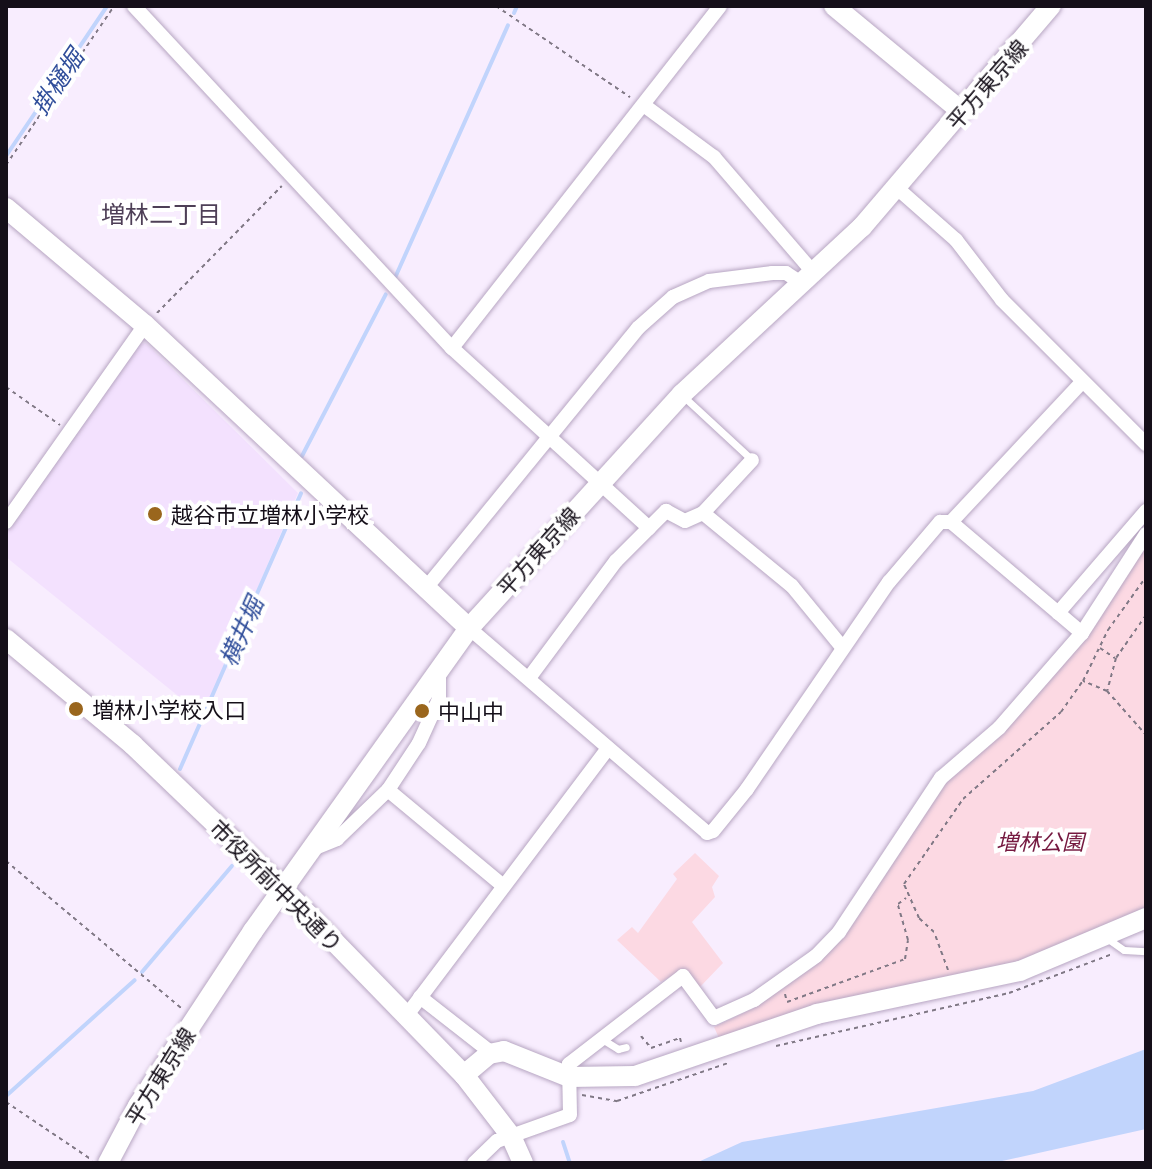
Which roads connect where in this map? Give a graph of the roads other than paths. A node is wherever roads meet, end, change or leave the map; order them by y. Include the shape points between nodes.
1 (134, 6) edge
2 (720, 6) edge
3 (834, 6) edge
4 (1051, 6) edge
5 (645, 106) junction
6 (961, 111) junction
7 (897, 188) junction
8 (6, 208) edge
9 (806, 276) junction
10 (145, 325) junction
11 (452, 348) junction
12 (1082, 382) junction
13 (682, 394) junction
14 (547, 438) junction
15 (1146, 444) edge
16 (752, 460) joint
17 (599, 482) junction
18 (1146, 511) edge
19 (703, 513) junction
20 (6, 522) edge
21 (951, 522) junction
22 (649, 528) junction
23 (1146, 534) edge
24 (426, 588) junction
25 (1058, 613) junction
26 (469, 628) junction
27 (1082, 633) junction
28 (6, 639) edge
29 (842, 647) junction
30 (439, 672) junction
31 (529, 678) junction
32 (608, 748) junction
33 (388, 790) junction
34 (315, 848) junction
35 (502, 885) junction
36 (283, 889) junction
37 (1146, 918) edge
38 (1106, 937) junction
39 (1146, 951) edge
40 (420, 997) junction
41 (407, 1015) junction
42 (600, 1038) junction
43 (626, 1047) dead end
44 (493, 1054) junction
45 (464, 1075) junction
46 (568, 1083) junction
47 (511, 1136) junction
48 (522, 1160) edge
49 (108, 1163) edge
50 (474, 1163) edge

1 - 11 street
2 - 5 street
3 - 6 street
4 - 6 street, 平方東京線
5 - 9 street via 714,157
5 - 11 street
6 - 7 street, 平方東京線
7 - 9 street, 平方東京線
7 - 12 street via 956,240 1002,300
8 - 10 street
9 - 13 street, 平方東京線
9 - 14 street via 772,273 709,281 673,297 638,328
10 - 20 street
10 - 24 street
11 - 14 street
12 - 15 street
12 - 21 street
13 - 16 lane
13 - 17 street, 平方東京線
14 - 17 street
14 - 24 street
16 - 19 street
17 - 22 street
17 - 26 street, 平方東京線
18 - 25 street
19 - 22 street via 685,521 666,511
19 - 29 street via 792,586
21 - 25 street
21 - 29 street via 940,522
22 - 31 street via 616,561
23 - 27 street
24 - 26 street
25 - 27 street
26 - 30 street, 平方東京線
26 - 31 street
27 - 42 street via 999,728 941,778 839,932 781,982 714,1018 683,976
28 - 36 street, 市役所前中央通り via 133,745
29 - 32 street via 713,831 707,833
30 - 33 street via 439,699 419,743
30 - 34 street, 平方東京線
31 - 32 street
32 - 35 street
33 - 34 street via 337,839
33 - 35 street
34 - 36 street, 平方東京線
35 - 40 street
36 - 41 street, 市役所前中央通り
36 - 49 street, 平方東京線 via 194,1019
37 - 38 street
38 - 39 lane via 1124,950
38 - 46 street via 1020,971 817,1014 635,1076
40 - 41 street
40 - 44 street
41 - 45 street, 市役所前中央通り
42 - 43 lane via 611,1047
42 - 46 street via 569,1064
44 - 45 street
44 - 46 street via 513,1053
45 - 47 street, 市役所前中央通り
46 - 47 street via 570,1115
47 - 48 street, 市役所前中央通り
47 - 50 street via 497,1141

